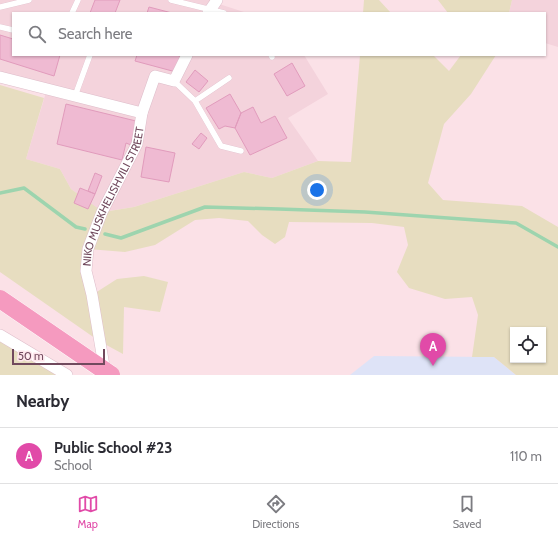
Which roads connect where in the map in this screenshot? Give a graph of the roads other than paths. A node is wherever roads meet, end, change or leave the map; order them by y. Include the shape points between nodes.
1 (29, 0) edge
2 (78, 0) edge
3 (172, 0) edge
4 (217, 0) edge
5 (9, 3) edge
6 (0, 7) edge
7 (208, 11) edge
8 (72, 12) edge
9 (0, 27) edge
10 (12, 30) edge
11 (90, 56) edge
12 (186, 56) edge
13 (0, 77) edge
14 (229, 78) dead end
15 (174, 81) junction
16 (75, 96) junction
17 (196, 100) junction
18 (142, 113) junction
19 (241, 151) dead end
20 (0, 299) edge
21 (0, 335) edge
22 (67, 375) edge
23 (105, 375) edge
24 (111, 375) edge

1 - 5 lane
2 - 8 lane
3 - 7 lane
4 - 7 street
5 - 6 lane
9 - 10 lane
11 - 16 lane
12 - 15 street
13 - 16 street, NIKO MUSKHELISHVILI STREET
14 - 17 lane
15 - 17 lane
15 - 18 street, NIKO MUSKHELISHVILI STREET via 155,76
16 - 18 street, NIKO MUSKHELISHVILI STREET
17 - 19 lane via 222,146
18 - 23 street, NIKO MUSKHELISHVILI STREET via 137,144 102,212 88,249 86,271
20 - 24 highway, bridge
21 - 22 street

